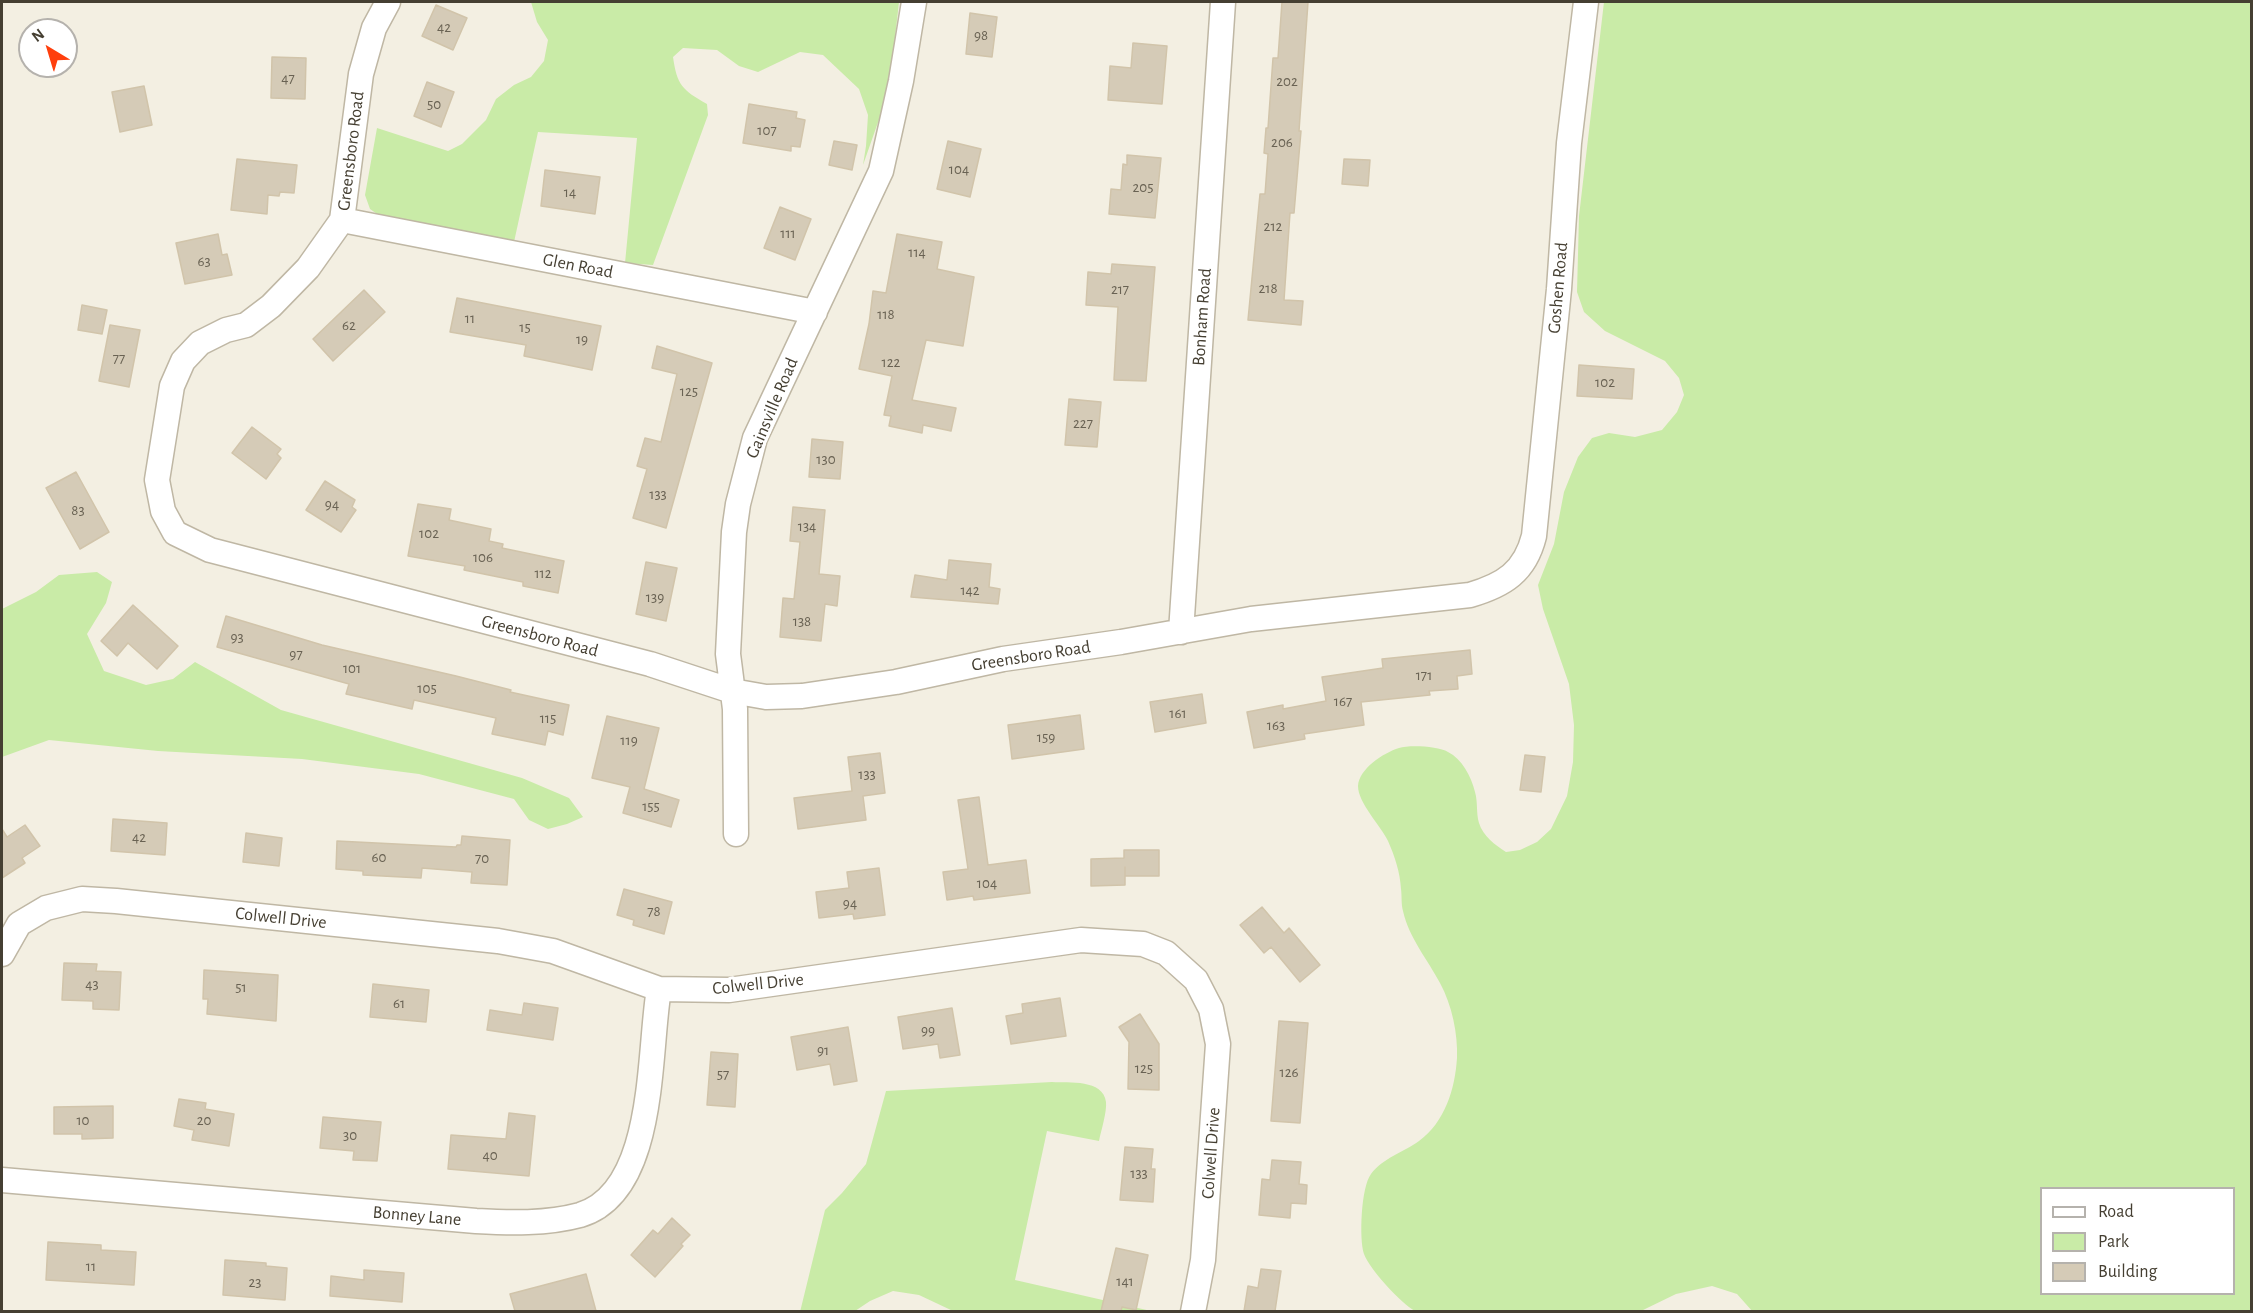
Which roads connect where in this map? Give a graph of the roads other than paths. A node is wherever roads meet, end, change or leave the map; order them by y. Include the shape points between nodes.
1 (388, 2) edge
2 (914, 2) edge
3 (1223, 2) edge
4 (1586, 2) edge
5 (342, 220) junction
6 (815, 312) junction
7 (1518, 571) joint
8 (1181, 632) junction
9 (732, 691) junction
10 (736, 834) dead end
11 (2, 954) edge
12 (659, 989) junction
13 (2, 1180) edge
14 (1193, 1311) edge

1 - 5 street, Greensboro Road via 374,28 361,74
2 - 6 street, Gainsville Road via 881,171
3 - 8 street, Bonham Road
4 - 7 street, Goshen Road via 1568,153 1559,289 1534,536
5 - 6 street, Glen Road
5 - 9 street, Greensboro Road via 309,268 271,306 246,325 200,343 183,361 172,386 158,480 163,511 175,533 210,550 628,659
6 - 9 street, Gainsville Road via 755,438 738,504 728,634
7 - 8 street, Greensboro Road via 1470,595 1308,612
8 - 9 street, Greensboro Road via 1014,657 917,678 802,696 766,697
9 - 10 street, Gainsville Road
11 - 12 street, Colwell Drive via 19,924 46,908 82,899 498,942 553,951
12 - 13 street, Bonney Lane via 638,1148 622,1182 602,1203 581,1214 522,1223 476,1221
12 - 14 street, Colwell Drive via 729,990 1081,940 1143,944 1166,953 1196,980 1211,1009 1218,1044 1203,1260

